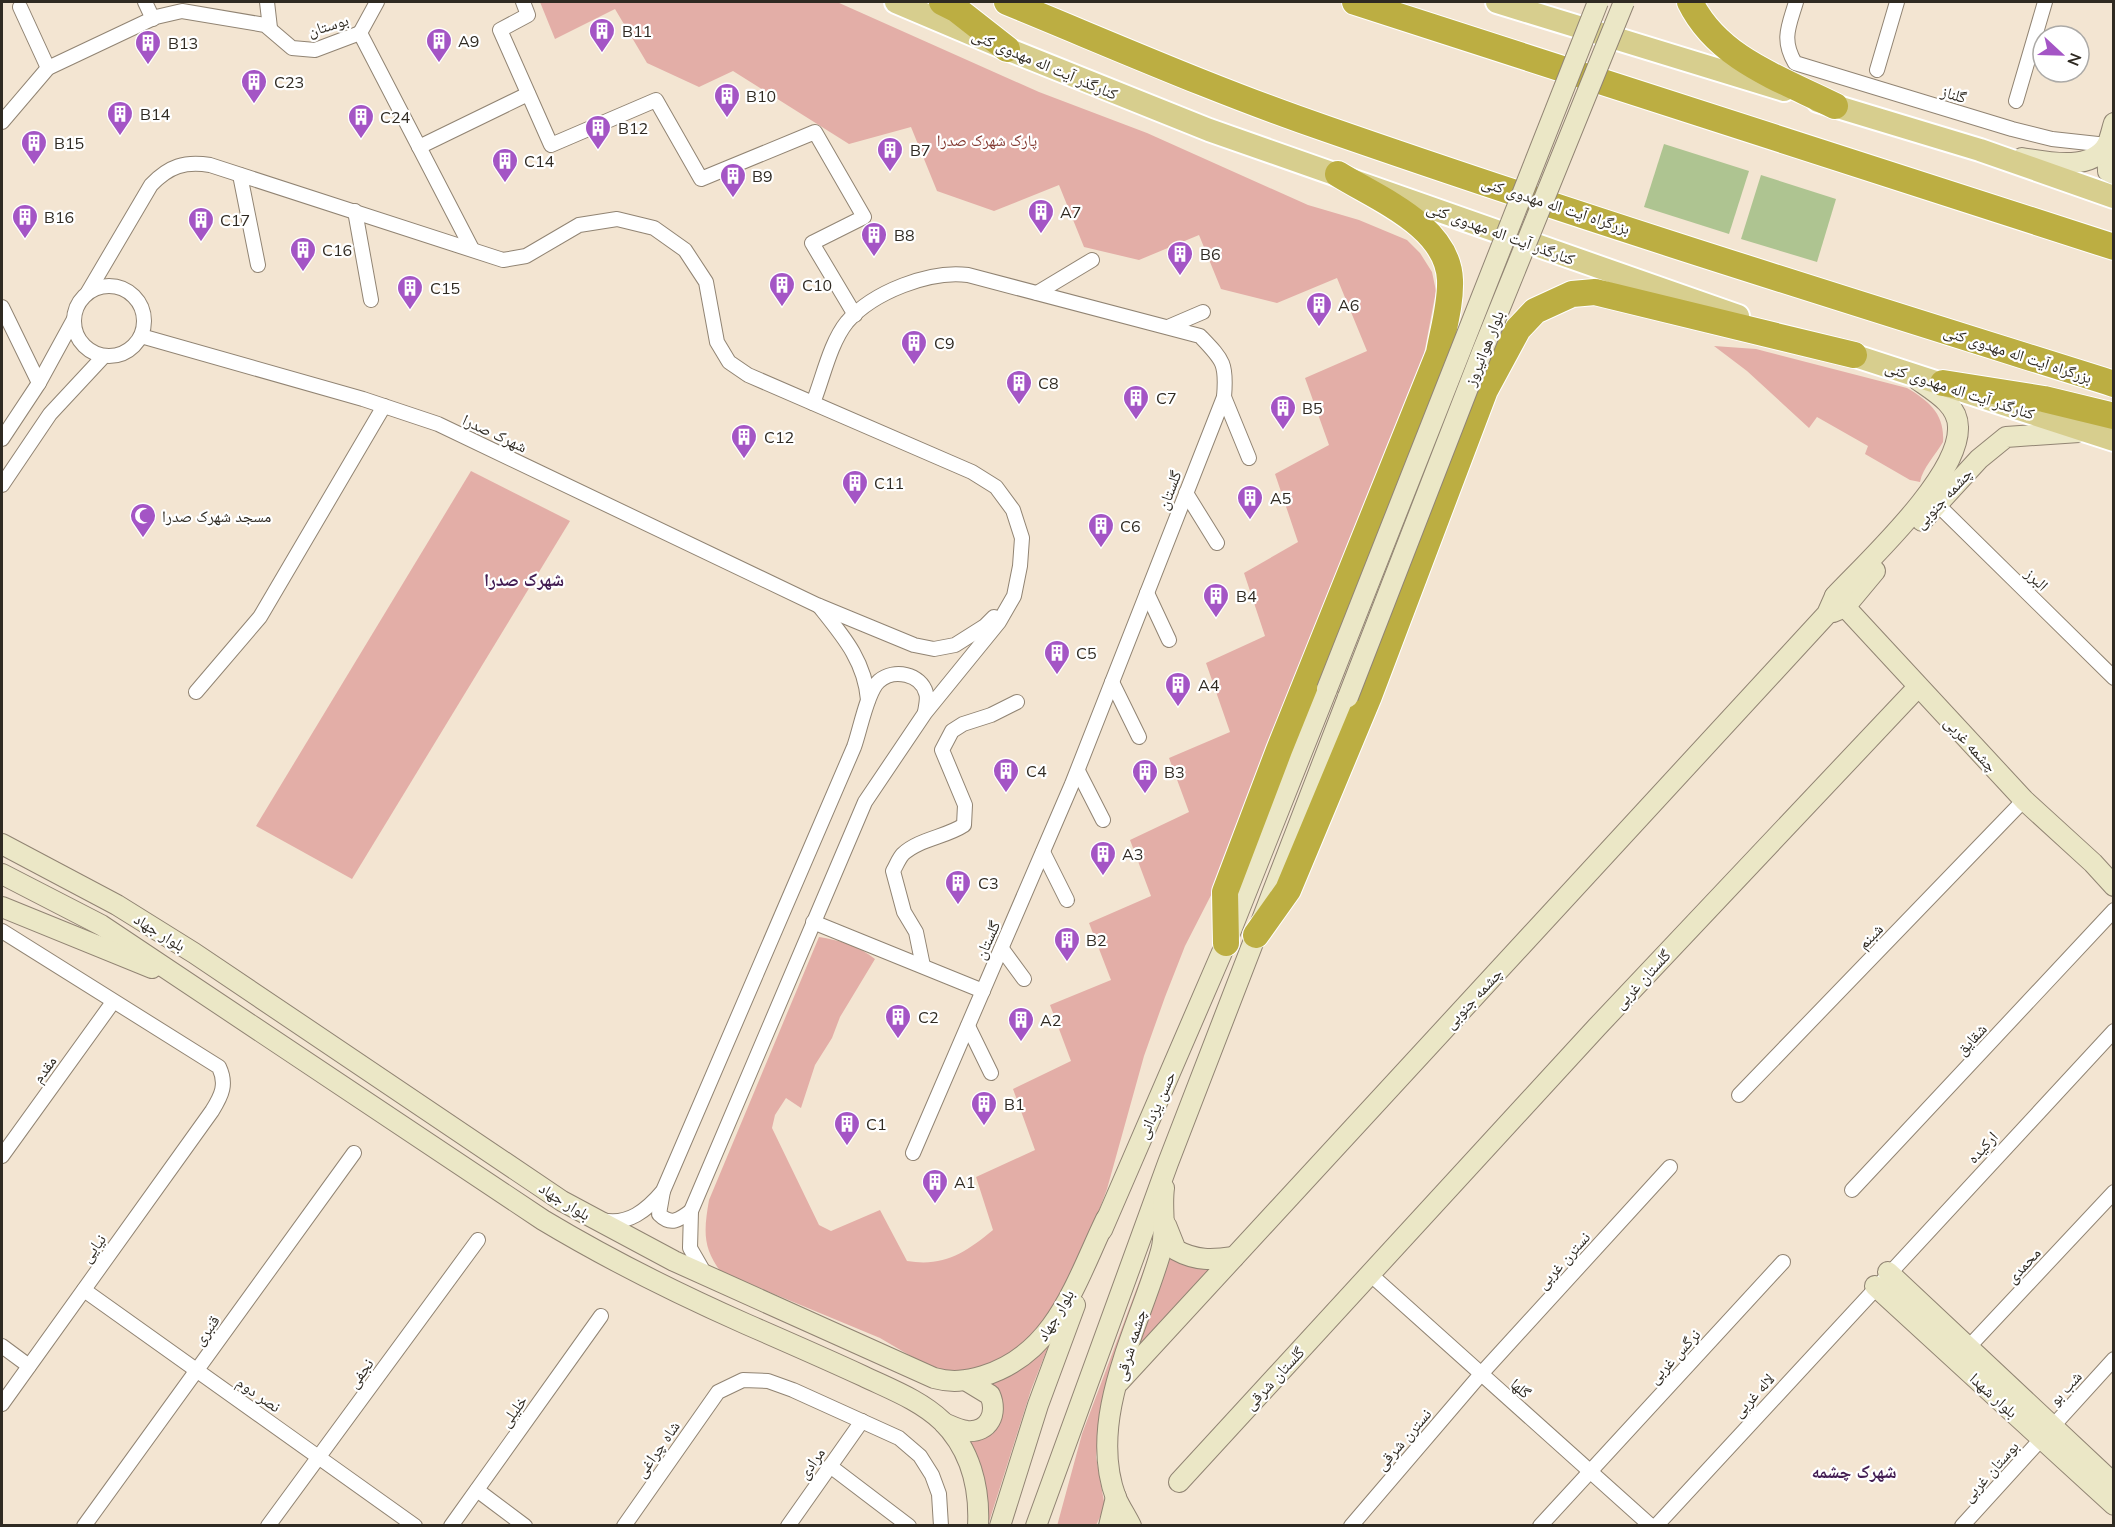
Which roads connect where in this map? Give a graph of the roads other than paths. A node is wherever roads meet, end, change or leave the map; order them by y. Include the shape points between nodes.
1 (145, 2) edge
2 (267, 2) edge
3 (377, 2) edge
4 (523, 2) edge
5 (896, 2) edge
6 (942, 2) edge
7 (1006, 2) edge
8 (1355, 2) edge
9 (1497, 2) edge
10 (1598, 2) edge
11 (1624, 2) edge
12 (1690, 2) edge
13 (1796, 2) edge
14 (1897, 2) edge
15 (2045, 2) edge
16 (20, 7) dead end
17 (153, 19) junction
18 (270, 28) junction
19 (360, 33) junction
20 (1008, 49) junction
21 (48, 68) junction
22 (1877, 70) dead end
23 (528, 94) junction
24 (2016, 101) dead end
25 (1835, 106) junction
26 (2, 122) edge
27 (2114, 123) edge
28 (2107, 145) junction
29 (419, 147) junction
30 (1980, 150) junction
31 (240, 174) junction
32 (1338, 174) junction
33 (2114, 174) edge
34 (2114, 197) edge
35 (355, 212) junction
36 (2114, 247) edge
37 (472, 249) junction
38 (1092, 260) dead end
39 (258, 265) dead end
40 (88, 292) junction
41 (1037, 293) junction
42 (371, 300) dead end
43 (2, 307) edge
44 (1203, 312) dead end
45 (855, 315) junction
46 (74, 319) junction
47 (1168, 327) junction
48 (141, 336) junction
49 (1439, 353) junction
50 (1854, 355) junction
51 (104, 356) junction
52 (1905, 371) junction
53 (39, 383) junction
54 (1943, 383) junction
55 (2114, 384) edge
56 (1485, 390) junction
57 (1224, 397) junction
58 (813, 403) junction
59 (384, 406) junction
60 (2114, 416) edge
61 (2084, 431) junction
62 (2, 439) edge
63 (2114, 440) edge
64 (1250, 458) dead end
65 (2, 485) edge
66 (1186, 493) junction
67 (1936, 504) junction
68 (1217, 543) dead end
69 (1147, 592) junction
70 (1014, 596) junction
71 (817, 605) junction
72 (1836, 606) junction
73 (1169, 640) dead end
74 (2114, 678) edge
75 (1112, 682) junction
76 (1918, 687) junction
77 (1327, 689) joint
78 (196, 693) dead end
79 (1348, 697) joint
80 (868, 700) junction
81 (1017, 702) dead end
82 (925, 712) junction
83 (1139, 736) dead end
84 (1078, 771) junction
85 (2024, 800) junction
86 (1103, 820) dead end
87 (2, 844) edge
88 (1043, 852) junction
89 (2, 874) edge
90 (2114, 886) edge
91 (1067, 900) dead end
92 (2, 907) edge
93 (2114, 910) edge
94 (813, 922) junction
95 (2, 931) edge
96 (1256, 935) junction
97 (1226, 943) junction
98 (1002, 949) junction
99 (923, 966) junction
100 (1024, 979) dead end
101 (197, 987) junction
102 (983, 991) junction
103 (113, 1002) junction
104 (968, 1026) junction
105 (2114, 1031) edge
106 (991, 1073) dead end
107 (1739, 1095) dead end
108 (354, 1153) dead end
109 (912, 1154) dead end
110 (2, 1156) edge
111 (1168, 1163) junction
112 (1670, 1167) dead end
113 (1852, 1190) dead end
114 (663, 1191) junction
115 (2114, 1192) edge
116 (691, 1211) junction
117 (591, 1217) junction
118 (1106, 1219) junction
119 (1165, 1223) junction
120 (478, 1240) dead end
121 (1234, 1257) junction
122 (1783, 1262) dead end
123 (1370, 1274) junction
124 (707, 1276) junction
125 (1881, 1279) junction
126 (84, 1290) junction
127 (602, 1317) dead end
128 (2, 1346) edge
129 (1962, 1354) junction
130 (2114, 1359) edge
131 (29, 1366) junction
132 (197, 1370) junction
133 (1481, 1374) junction
134 (967, 1381) junction
135 (1119, 1382) junction
136 (2, 1404) edge
137 (862, 1420) junction
138 (944, 1423) junction
139 (2047, 1433) junction
140 (318, 1457) junction
141 (830, 1466) junction
142 (1589, 1472) junction
143 (1179, 1482) dead end
144 (477, 1490) junction
145 (2112, 1495) edge
146 (1116, 1497) junction
147 (84, 1526) edge
148 (268, 1526) edge
149 (415, 1526) edge
150 (451, 1526) edge
151 (525, 1526) edge
152 (624, 1526) edge
153 (788, 1526) edge
154 (909, 1526) edge
155 (940, 1526) edge
156 (978, 1526) edge
157 (1000, 1526) edge
158 (1036, 1526) edge
159 (1109, 1526) edge
160 (1131, 1526) edge
161 (1351, 1526) edge
162 (1540, 1526) edge
163 (1651, 1526) edge
164 (1656, 1526) edge
165 (1962, 1526) edge

1 - 17 street
2 - 18 street
3 - 19 street
4 - 23 street via 528,15 500,30
5 - 20 main road, کنارگذر آیت اله مهدوی کنی
6 - 20 highway
7 - 55 highway, بزرگراه آیت اله مهدوی کنی via 1322,127 1796,285
8 - 36 highway
9 - 25 main road
10 - 77 street, بلوار هوانیروز, bridge
11 - 79 street, بلوار هوانیروز, bridge
12 - 25 highway via 1708,32 1738,58
13 - 28 street, گلناز via 1786,36 1787,50 1795,63 2012,129
14 - 22 street
15 - 24 street
16 - 21 street
17 - 18 street, بوستان via 182,11
17 - 21 street, بوستان
18 - 19 street, بوستان via 292,48 315,50
19 - 29 street, بوستان
20 - 32 main road, کنارگذر آیت اله مهدوی کنی via 1209,130
21 - 26 street, بوستان
23 - 29 street
23 - 45 street via 551,145 656,100 701,178 815,132 864,217 812,243
25 - 30 main road
27 - 28 street
28 - 30 street via 2099,154 2073,163
28 - 33 street via 2108,171
29 - 37 street, بوستان
30 - 34 main road
31 - 35 street
31 - 39 street
31 - 40 street via 194,162 163,173 151,185
32 - 49 highway via 1416,222 1443,253 1450,288
32 - 50 main road, کنارگذر آیت اله مهدوی کنی
35 - 37 street
35 - 42 street
37 - 58 street via 503,260 526,256 579,225 617,219 654,228 685,250 706,282 717,342 729,362 748,375
38 - 41 street
40 - 46 street
40 - 48 street via 108,286 128,291 141,306
41 - 45 street, گلستان via 949,273 928,276 891,291
41 - 47 street, گلستان
43 - 53 street
44 - 47 street
45 - 58 street, گلستان via 837,340
46 - 51 street via 82,345
46 - 53 street
47 - 57 street, گلستان via 1200,336 1216,352 1227,372
48 - 51 street via 127,351
48 - 59 street, شهرک صدرا
49 - 56 highway via 1458,315 1468,304 1487,297 1506,307 1508,326
49 - 97 highway via 1225,892
50 - 52 main road, کنارگذر آیت اله مهدوی کنی
50 - 56 highway via 1634,300 1595,292 1572,294 1535,311 1518,328
51 - 65 street via 50,414
52 - 54 main road, کنارگذر آیت اله مهدوی کنی
52 - 72 street, چشمه جنوبی via 1953,409 1958,427 1952,456 1925,498
53 - 62 street
54 - 60 highway via 2043,399
54 - 61 main road, کنارگذر آیت اله مهدوی کنی
56 - 96 highway via 1369,696 1288,890
57 - 64 street
57 - 66 street, گلستان
58 - 70 street via 972,472 996,488 1013,510 1022,538
59 - 71 street, شهرک صدرا via 438,424
59 - 78 street via 260,617
61 - 63 main road, کنارگذر آیت اله مهدوی کنی
61 - 67 street, چشمه جنوبی via 2006,437
66 - 68 street
66 - 69 street, گلستان
67 - 72 street, چشمه جنوبی
67 - 74 street, البرز
69 - 73 street
69 - 75 street, گلستان
70 - 71 street, شهرک صدرا via 971,636 955,645 934,649 893,637
70 - 82 street via 999,622
71 - 80 street via 858,659 866,679
72 - 76 street, چشمه غربی
72 - 121 street, چشمه جنوبی
75 - 83 street
75 - 84 street, گلستان
76 - 85 street, چشمه غربی
76 - 123 street, گلستان غربی
77 - 97 street, حسن یزدانی
79 - 96 street, حسن یزدانی
80 - 82 street via 878,681 893,674 908,675 921,682 927,695
80 - 114 street via 854,747
81 - 99 street via 952,731 942,750 965,806 964,825 902,855 893,871 903,912 916,932
82 - 94 street via 865,802
84 - 86 street
84 - 88 street, گلستان
85 - 90 street, چشمه غربی
85 - 107 street, شبنم
87 - 117 street, بلوار جهاد via 117,905
88 - 91 street
88 - 98 street, گلستان
89 - 101 street, بلوار جهاد via 101,925
92 - 101 street
93 - 113 street, شقایق
94 - 99 street
94 - 116 street
95 - 103 street, نیایی
96 - 111 street, حسن یزدانی
97 - 118 street, حسن یزدانی
98 - 100 street
98 - 102 street, گلستان
99 - 102 street
101 - 138 street, بلوار جهاد via 543,1220 596,1251 910,1398
102 - 104 street, گلستان
103 - 110 street, مقدم
103 - 126 street, نیایی via 219,1067 225,1080 221,1098
104 - 106 street
104 - 109 street, گلستان
105 - 125 street, ارکیده
108 - 132 street, قنبری
111 - 119 street, چشمه شرقی via 1162,1203
111 - 158 street, حسن یزدانی
112 - 133 street, نسترن غربی
114 - 116 street via 659,1214 665,1220 673,1222
114 - 117 street via 651,1205 632,1217 610,1221
115 - 129 street, محمدی
116 - 124 street via 690,1248
117 - 124 street, بلوار جهاد
118 - 134 street, بلوار جهاد via 1060,1312 1040,1342 1002,1370
118 - 157 street, حسن یزدانی via 1038,1405
119 - 121 street via 1176,1250 1192,1258
119 - 135 street, چشمه شرقی via 1161,1250 1125,1352
120 - 140 street, نجفی
121 - 135 street, چشمه جنوبی
122 - 142 street, نرگس غربی
123 - 133 street, گلها
123 - 143 street, گلستان شرقی
124 - 134 street, بلوار جهاد via 920,1373 944,1381
125 - 129 street, بلوار شهدا
125 - 164 street, لاله غربی
126 - 131 street, نیایی
126 - 132 street, نصر دوم
127 - 144 street, خلیلی
128 - 131 street
129 - 139 street, بلوار شهدا
130 - 139 street, شب بو
131 - 136 street, نیایی
132 - 140 street, نصر دوم
132 - 147 street, قنبری
133 - 142 street, گلها
133 - 161 street, نسترن شرقی
134 - 138 street via 990,1395 993,1416 982,1428 970,1431
135 - 146 street, چشمه شرقی via 1110,1413 1107,1453
137 - 141 street, مرادی
137 - 152 street, شاه چراغی via 768,1381 743,1380 718,1392
137 - 155 street via 899,1438 920,1456 939,1494
138 - 156 street, بلوار جهاد via 973,1472 978,1489
139 - 145 street, بلوار شهدا
139 - 165 street, بوستان غربی
140 - 148 street, نجفی
140 - 149 street, نصر دوم
141 - 153 street, مرادی
141 - 154 street
142 - 162 street, نرگس غربی
142 - 163 street, گلها
144 - 150 street, خلیلی
144 - 151 street
146 - 159 street
146 - 160 street, چشمه شرقی

